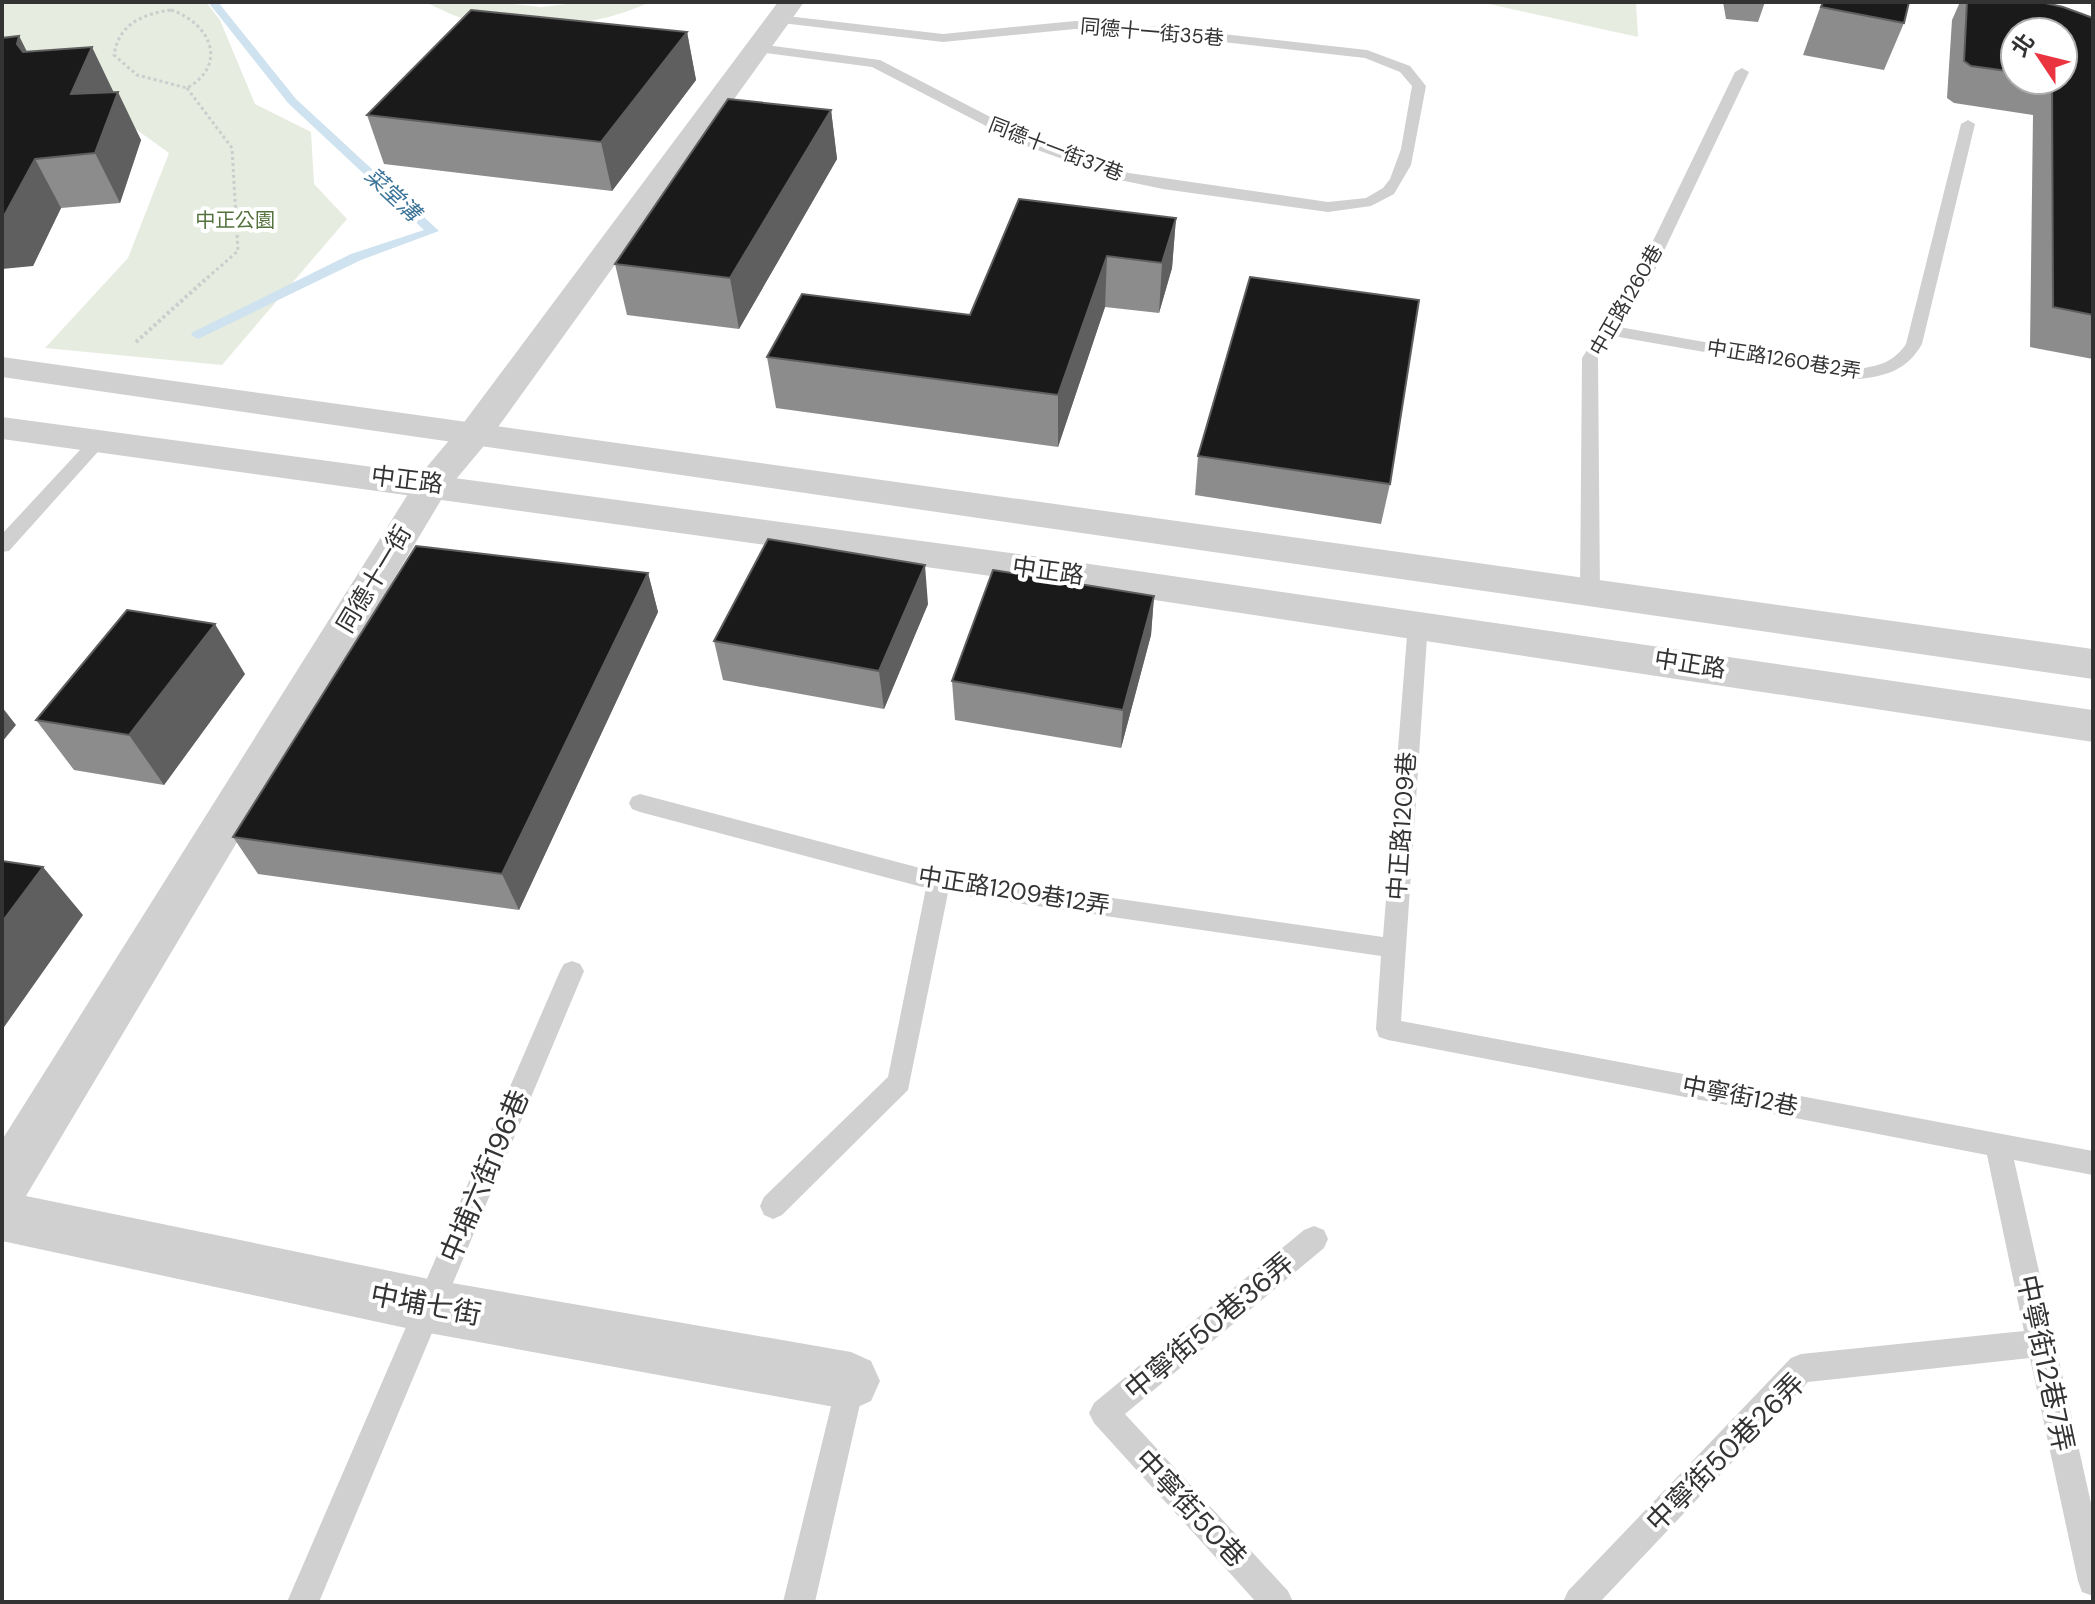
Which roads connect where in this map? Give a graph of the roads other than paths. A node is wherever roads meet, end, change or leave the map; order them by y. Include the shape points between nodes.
1 (776, 23) edge
2 (1742, 72) dead end
3 (1968, 124) dead end
4 (1402, 171) joint
5 (1608, 330) junction
6 (2, 367) edge
7 (2, 428) edge
8 (475, 433) junction
9 (98, 441) junction
10 (433, 483) junction
11 (2, 546) edge
12 (1590, 594) junction
13 (1418, 623) junction
14 (2093, 664) edge
15 (2093, 726) edge
16 (640, 803) dead end
17 (939, 882) junction
18 (1393, 948) junction
19 (572, 971) dead end
20 (1388, 1029) joint
21 (1998, 1146) junction
22 (2093, 1163) edge
23 (2, 1187) edge
24 (773, 1206) dead end
25 (2, 1216) edge
26 (1314, 1239) dead end
27 (429, 1306) junction
28 (2041, 1343) junction
29 (851, 1381) joint
30 (1104, 1413) joint
31 (2093, 1581) edge
32 (303, 1602) edge
33 (799, 1602) edge
34 (1277, 1602) edge
35 (1579, 1602) edge

1 - 4 lane, 同德十一街37巷 via 875,63 1026,141 1096,168 1163,185 1328,207 1378,199
1 - 4 lane, 同德十一街35巷 via 943,38 1075,25 1367,54 1405,69 1419,86
1 - 8 street, 同德十一街
2 - 5 lane, 中正路1260巷 via 1644,276
3 - 5 lane, 中正路1260巷2弄 via 1914,344 1905,360 1886,371 1843,372
5 - 12 lane, 中正路1260巷 via 1590,358
6 - 8 street
7 - 9 street, 中正路
8 - 10 street, 同德十一街
8 - 12 street
9 - 10 street, 中正路
9 - 11 lane
10 - 13 street, 中正路
10 - 23 street, 同德十一街
12 - 14 street
13 - 15 street, 中正路
13 - 18 lane, 中正路1209巷
16 - 17 lane, 中正路1209巷12弄
17 - 18 lane, 中正路1209巷12弄
17 - 24 lane via 899,1082
18 - 20 lane, 中正路1209巷
19 - 27 lane, 中埔六街196巷
20 - 21 lane, 中寧街12巷
21 - 22 lane, 中寧街12巷
21 - 28 lane, 中寧街12巷7弄
25 - 27 street, 中埔七街
26 - 30 lane, 中寧街50巷36弄
27 - 29 street, 中埔七街
27 - 32 lane, 中埔六街196巷
28 - 31 lane, 中寧街12巷7弄
28 - 35 lane, 中寧街50巷26弄 via 1801,1368
29 - 33 lane
30 - 34 lane, 中寧街50巷

